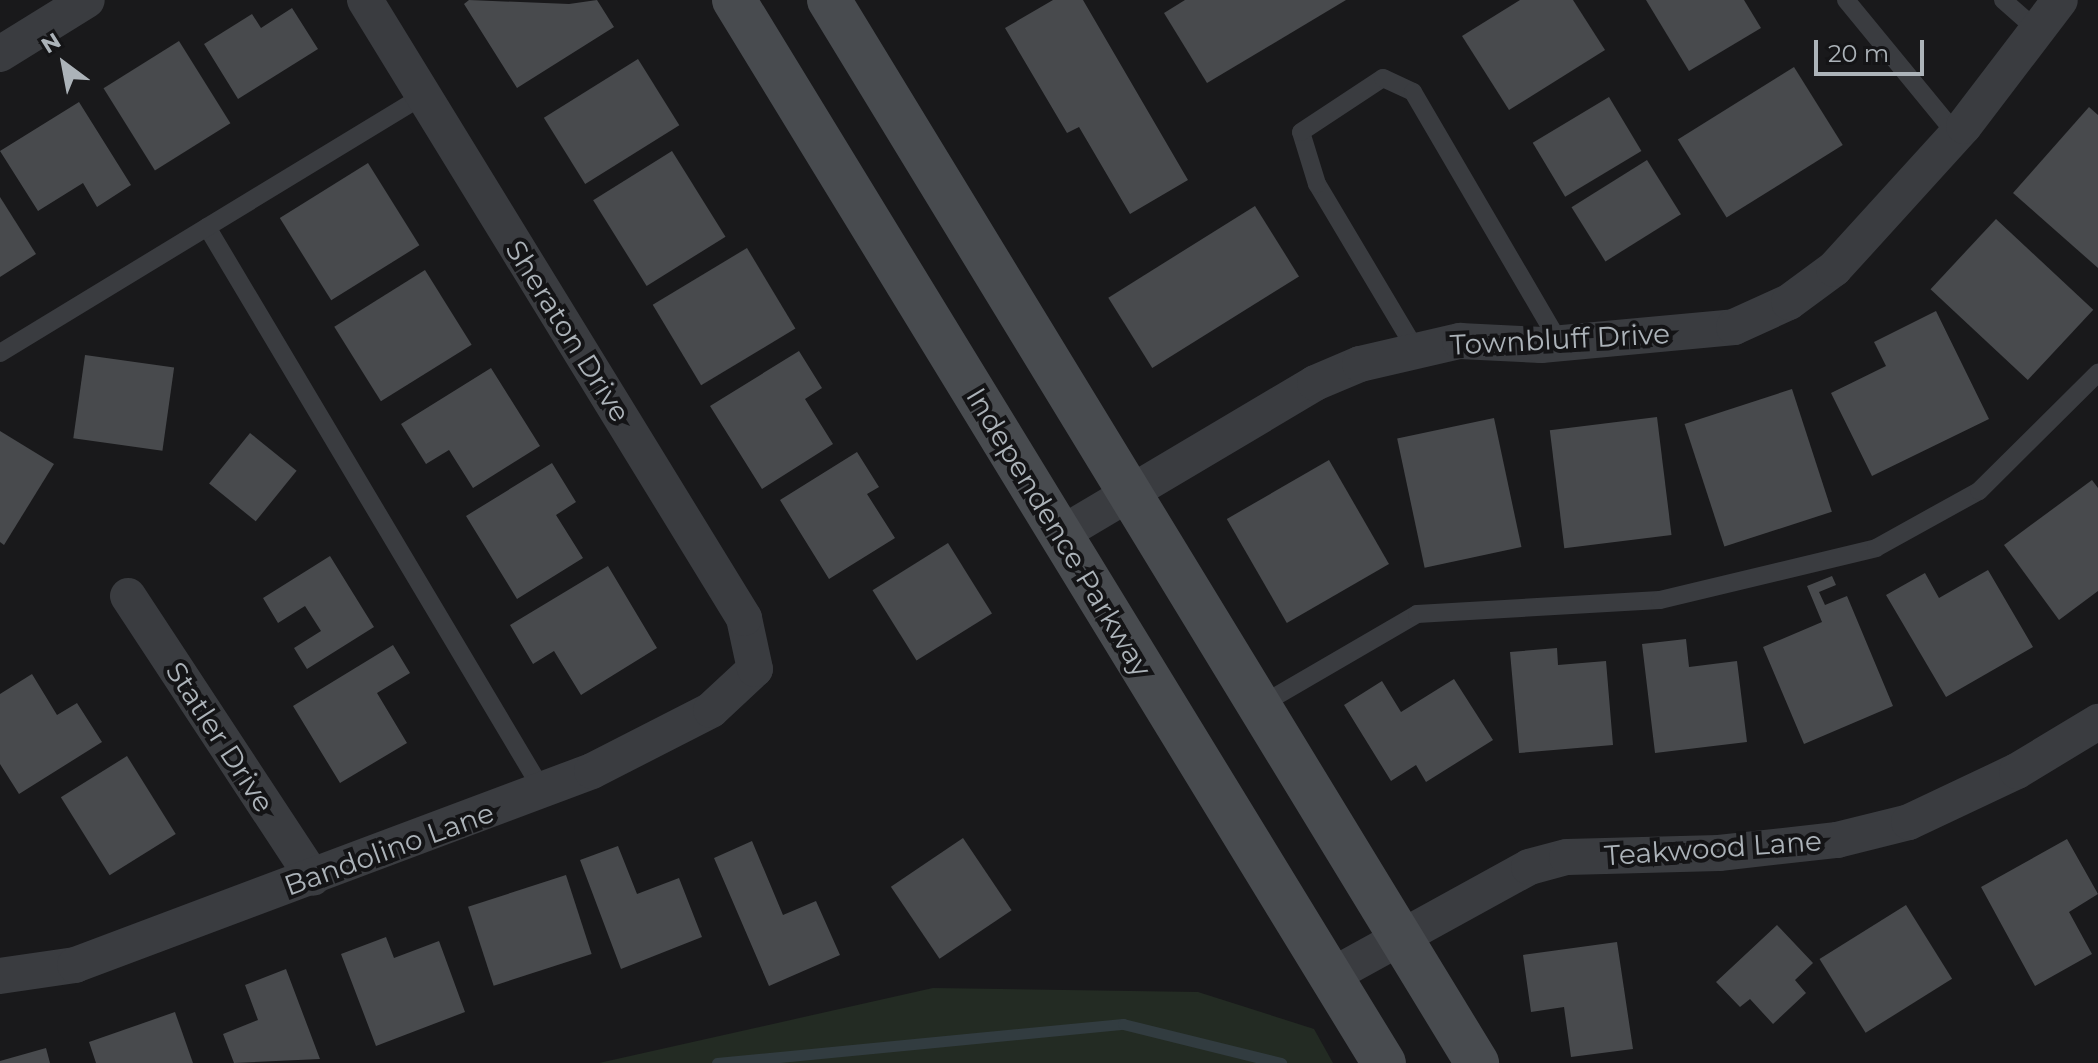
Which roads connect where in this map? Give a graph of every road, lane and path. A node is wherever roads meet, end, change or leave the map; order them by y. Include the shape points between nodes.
1 (87, 0) edge
2 (365, 0) edge
3 (734, 0) edge
4 (829, 0) edge
5 (1846, 0) edge
6 (2003, 0) edge
7 (2060, 0) edge
8 (2037, 30) junction
9 (0, 54) edge
10 (422, 96) junction
11 (1956, 134) junction
12 (207, 227) junction
13 (1560, 344) junction
14 (1416, 350) junction
15 (0, 353) edge
16 (2098, 373) edge
17 (1130, 493) junction
18 (1061, 534) junction
19 (128, 596) dead end
20 (755, 669) joint
21 (1259, 706) junction
22 (2098, 722) edge
23 (543, 791) junction
24 (313, 878) junction
25 (1399, 935) junction
26 (0, 976) edge
27 (1331, 976) junction
28 (1384, 1063) edge
29 (1477, 1063) edge

1 - 9 street
2 - 10 street, Sheraton Drive
3 - 18 main road, Independence Parkway
4 - 17 main road
5 - 11 lane
6 - 8 lane
7 - 8 street, Townbluff Drive
8 - 11 street, Townbluff Drive
10 - 12 lane
10 - 20 street, Sheraton Drive via 744,618
11 - 13 street, Townbluff Drive via 1834,269 1789,302 1734,327
12 - 15 lane
12 - 23 lane
13 - 14 street, Townbluff Drive via 1460,341
13 - 14 lane via 1413,92 1383,78 1301,132 1317,184
14 - 17 street, Townbluff Drive via 1360,364 1315,383
16 - 21 lane via 1979,491 1876,548 1660,600 1417,614
17 - 18 street, Townbluff Drive
17 - 21 main road
18 - 27 main road, Independence Parkway
19 - 24 street, Statler Drive
20 - 23 street, Bandolino Lane via 711,710
21 - 25 main road
22 - 25 street, Teakwood Lane via 2017,771 1909,822 1837,840 1719,853 1567,857 1529,867
23 - 24 street, Bandolino Lane
24 - 26 street, Bandolino Lane via 75,965
25 - 27 street, Teakwood Lane
25 - 29 main road
27 - 28 main road, Independence Parkway

